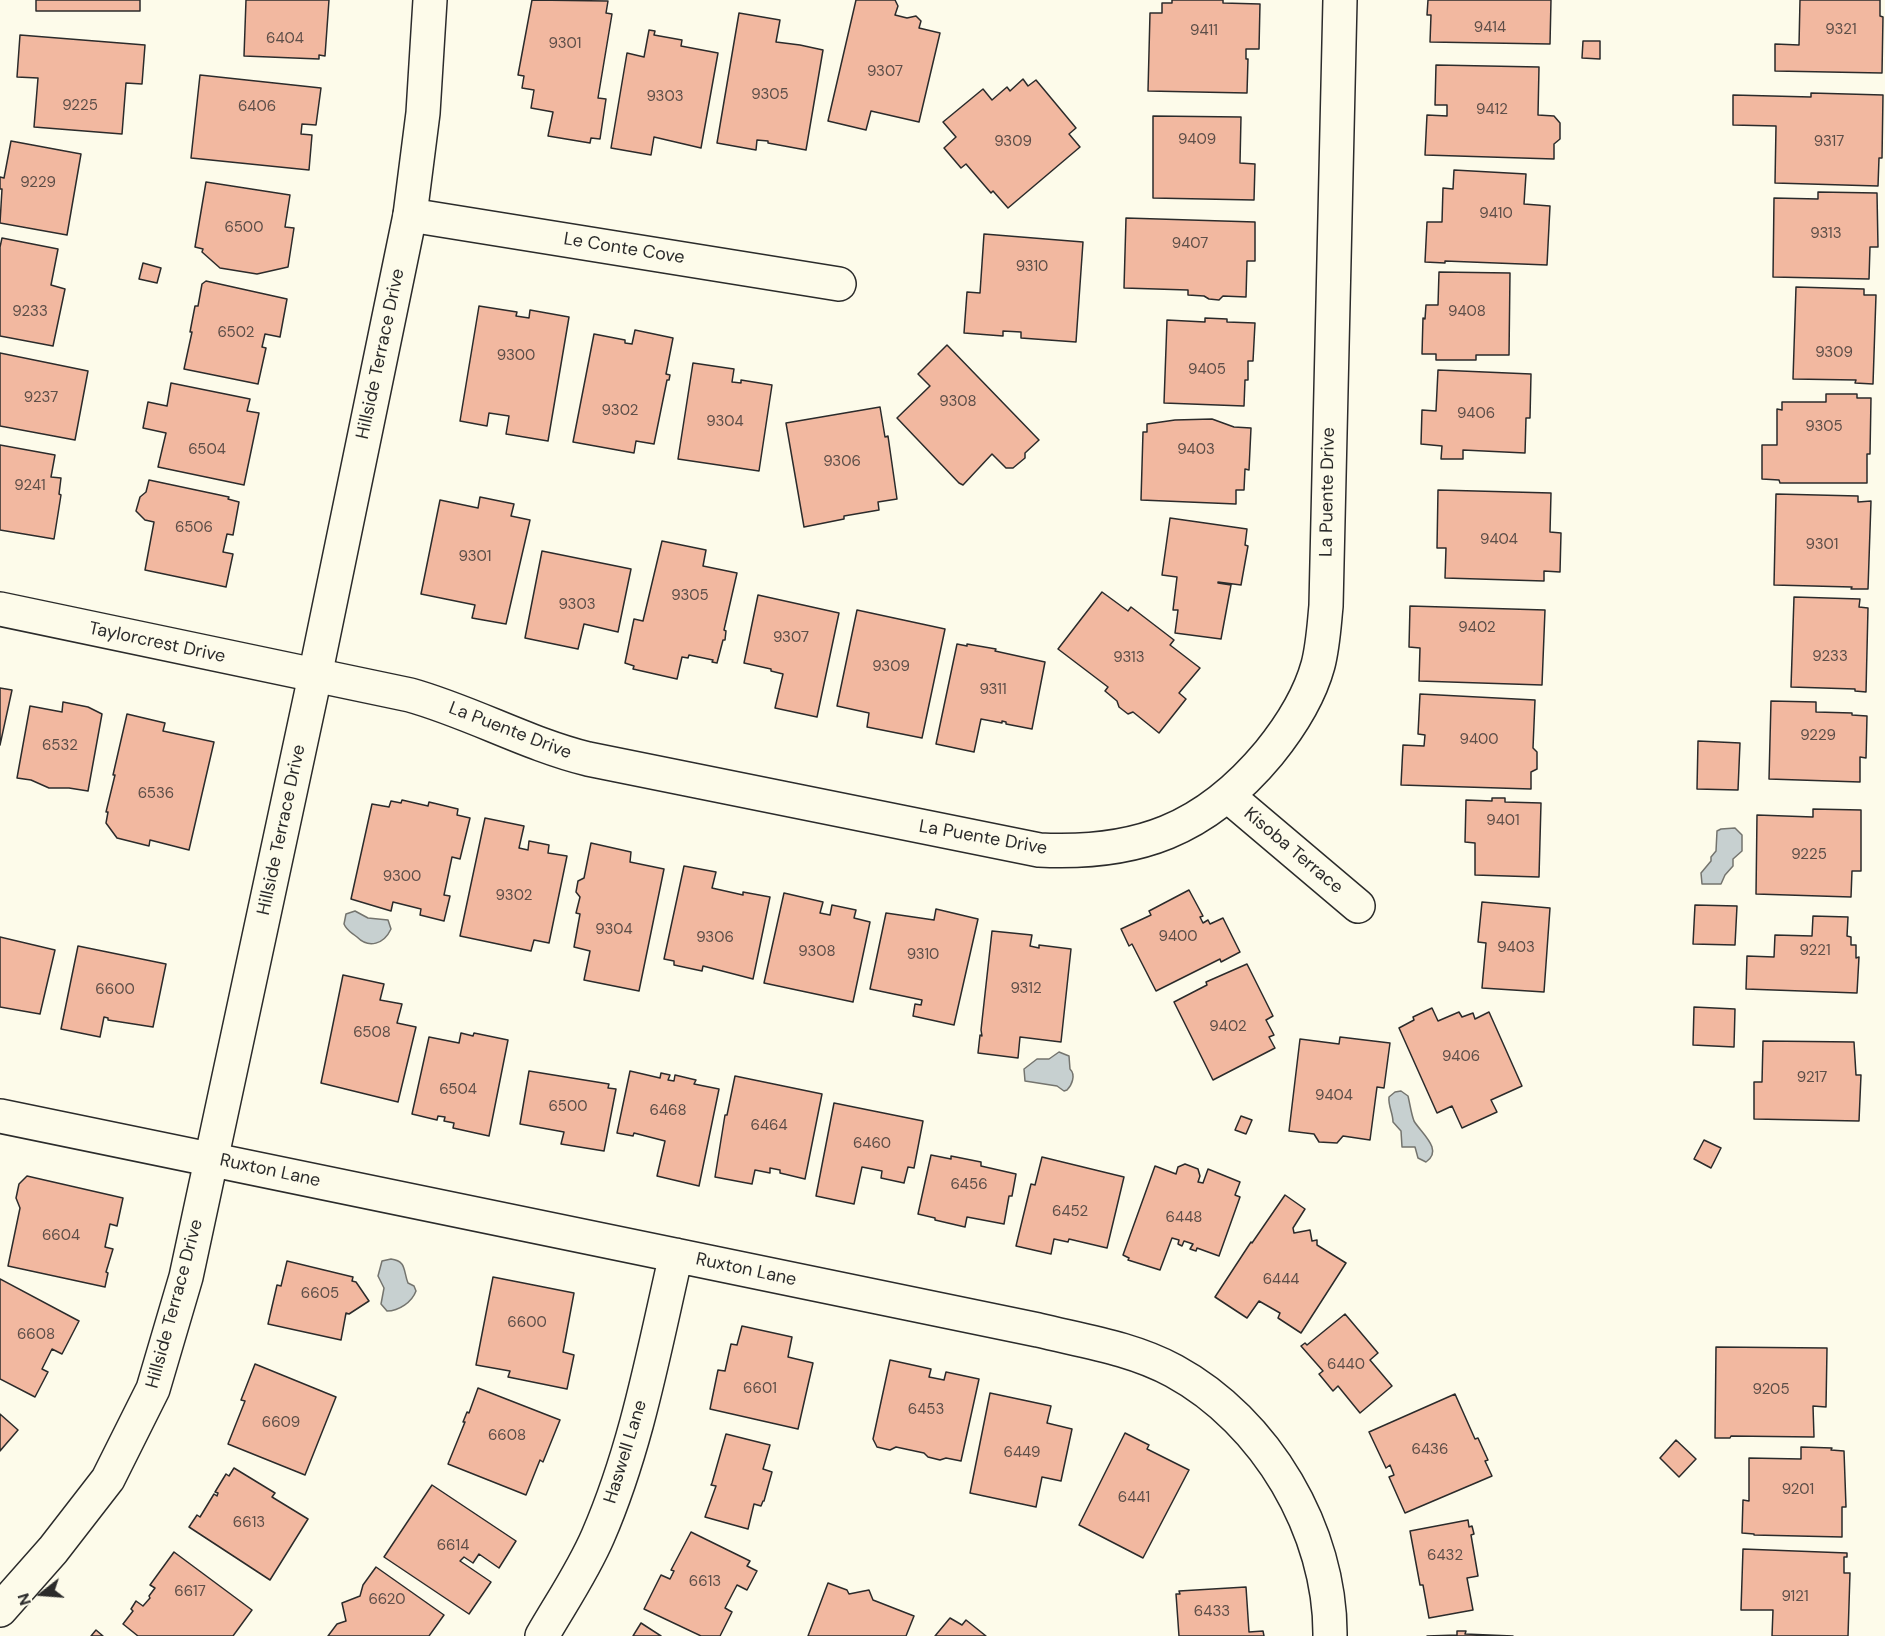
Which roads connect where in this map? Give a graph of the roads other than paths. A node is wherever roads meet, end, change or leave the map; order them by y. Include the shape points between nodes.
1 (430, 0) edge
2 (1340, 0) edge
3 (410, 215) junction
4 (839, 284) dead end
5 (0, 609) edge
6 (315, 676) junction
7 (1228, 796) junction
8 (1358, 906) dead end
9 (0, 1116) edge
10 (212, 1159) junction
11 (676, 1255) junction
12 (0, 1610) edge
13 (542, 1636) edge
14 (1330, 1636) edge

1 - 3 street, Hillside Terrace Drive via 423,113
2 - 7 street, La Puente Drive via 1323,638 1318,666 1293,721 1261,763
3 - 4 street, Le Conte Cove
3 - 6 street, Hillside Terrace Drive
5 - 6 street, Taylorcrest Drive
6 - 7 street, La Puente Drive via 434,701 560,752 1039,850 1099,850 1139,843 1203,815
6 - 10 street, Hillside Terrace Drive
7 - 8 street, Kisoba Terrace
9 - 10 street, Ruxton Lane
10 - 11 street, Ruxton Lane
10 - 12 street, Hillside Terrace Drive via 186,1277 153,1389 108,1479
11 - 13 street, Haswell Lane via 637,1428 615,1492 597,1538
11 - 14 street, Ruxton Lane via 1048,1333 1140,1356 1174,1371 1211,1396 1243,1426 1284,1479 1322,1568

